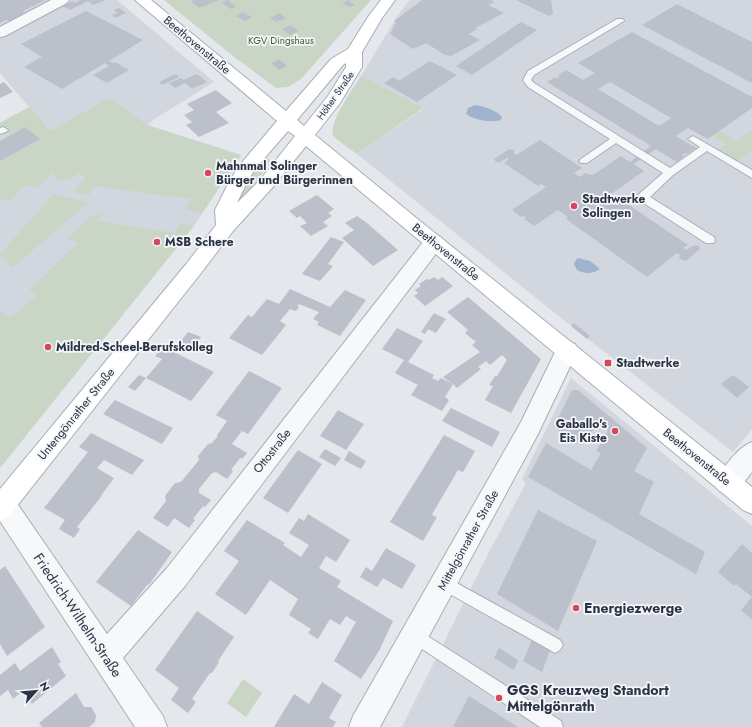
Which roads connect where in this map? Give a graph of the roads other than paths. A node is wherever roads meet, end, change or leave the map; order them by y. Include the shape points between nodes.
1 (62, 0) edge
2 (142, 0) edge
3 (388, 0) edge
4 (620, 22) dead end
5 (0, 33) edge
6 (354, 52) junction
7 (287, 121) junction
8 (305, 136) junction
9 (616, 139) junction
10 (693, 139) dead end
11 (707, 147) junction
12 (584, 161) dead end
13 (670, 173) junction
14 (752, 175) edge
15 (226, 226) junction
16 (710, 240) dead end
17 (434, 242) junction
18 (567, 350) junction
19 (752, 453) edge
20 (728, 483) junction
21 (752, 502) edge
22 (1, 506) edge
23 (444, 583) junction
24 (415, 636) junction
25 (555, 645) dead end
26 (106, 656) junction
27 (152, 727) edge
28 (364, 727) edge
29 (555, 727) edge

1 - 5 street
2 - 7 street, Beethovenstraße
3 - 6 street, Höher Straße
4 - 9 lane via 532,73 527,80
6 - 7 street, Höher Straße via 337,62
6 - 8 street, Höher Straße via 354,67 334,99
7 - 8 street, Beethovenstraße
7 - 15 street via 240,178 224,210
8 - 15 street, Untengönrather Straße via 266,184
8 - 17 street, Beethovenstraße
9 - 12 lane
9 - 13 lane
10 - 11 lane
11 - 13 lane
11 - 14 lane
13 - 16 lane via 643,196
15 - 22 street, Untengönrather Straße
17 - 18 street, Beethovenstraße
17 - 26 street, Ottostraße via 176,577
18 - 20 street, Beethovenstraße
18 - 23 street, Mittelgönrather Straße via 529,429
19 - 20 street
20 - 21 street, Beethovenstraße
22 - 26 street, Friedrich-Wilhelm-Straße
23 - 24 street, Mittelgönrather Straße
23 - 25 lane
24 - 28 street, Mittelgönrather Straße
24 - 29 lane
26 - 27 street, Friedrich-Wilhelm-Straße

